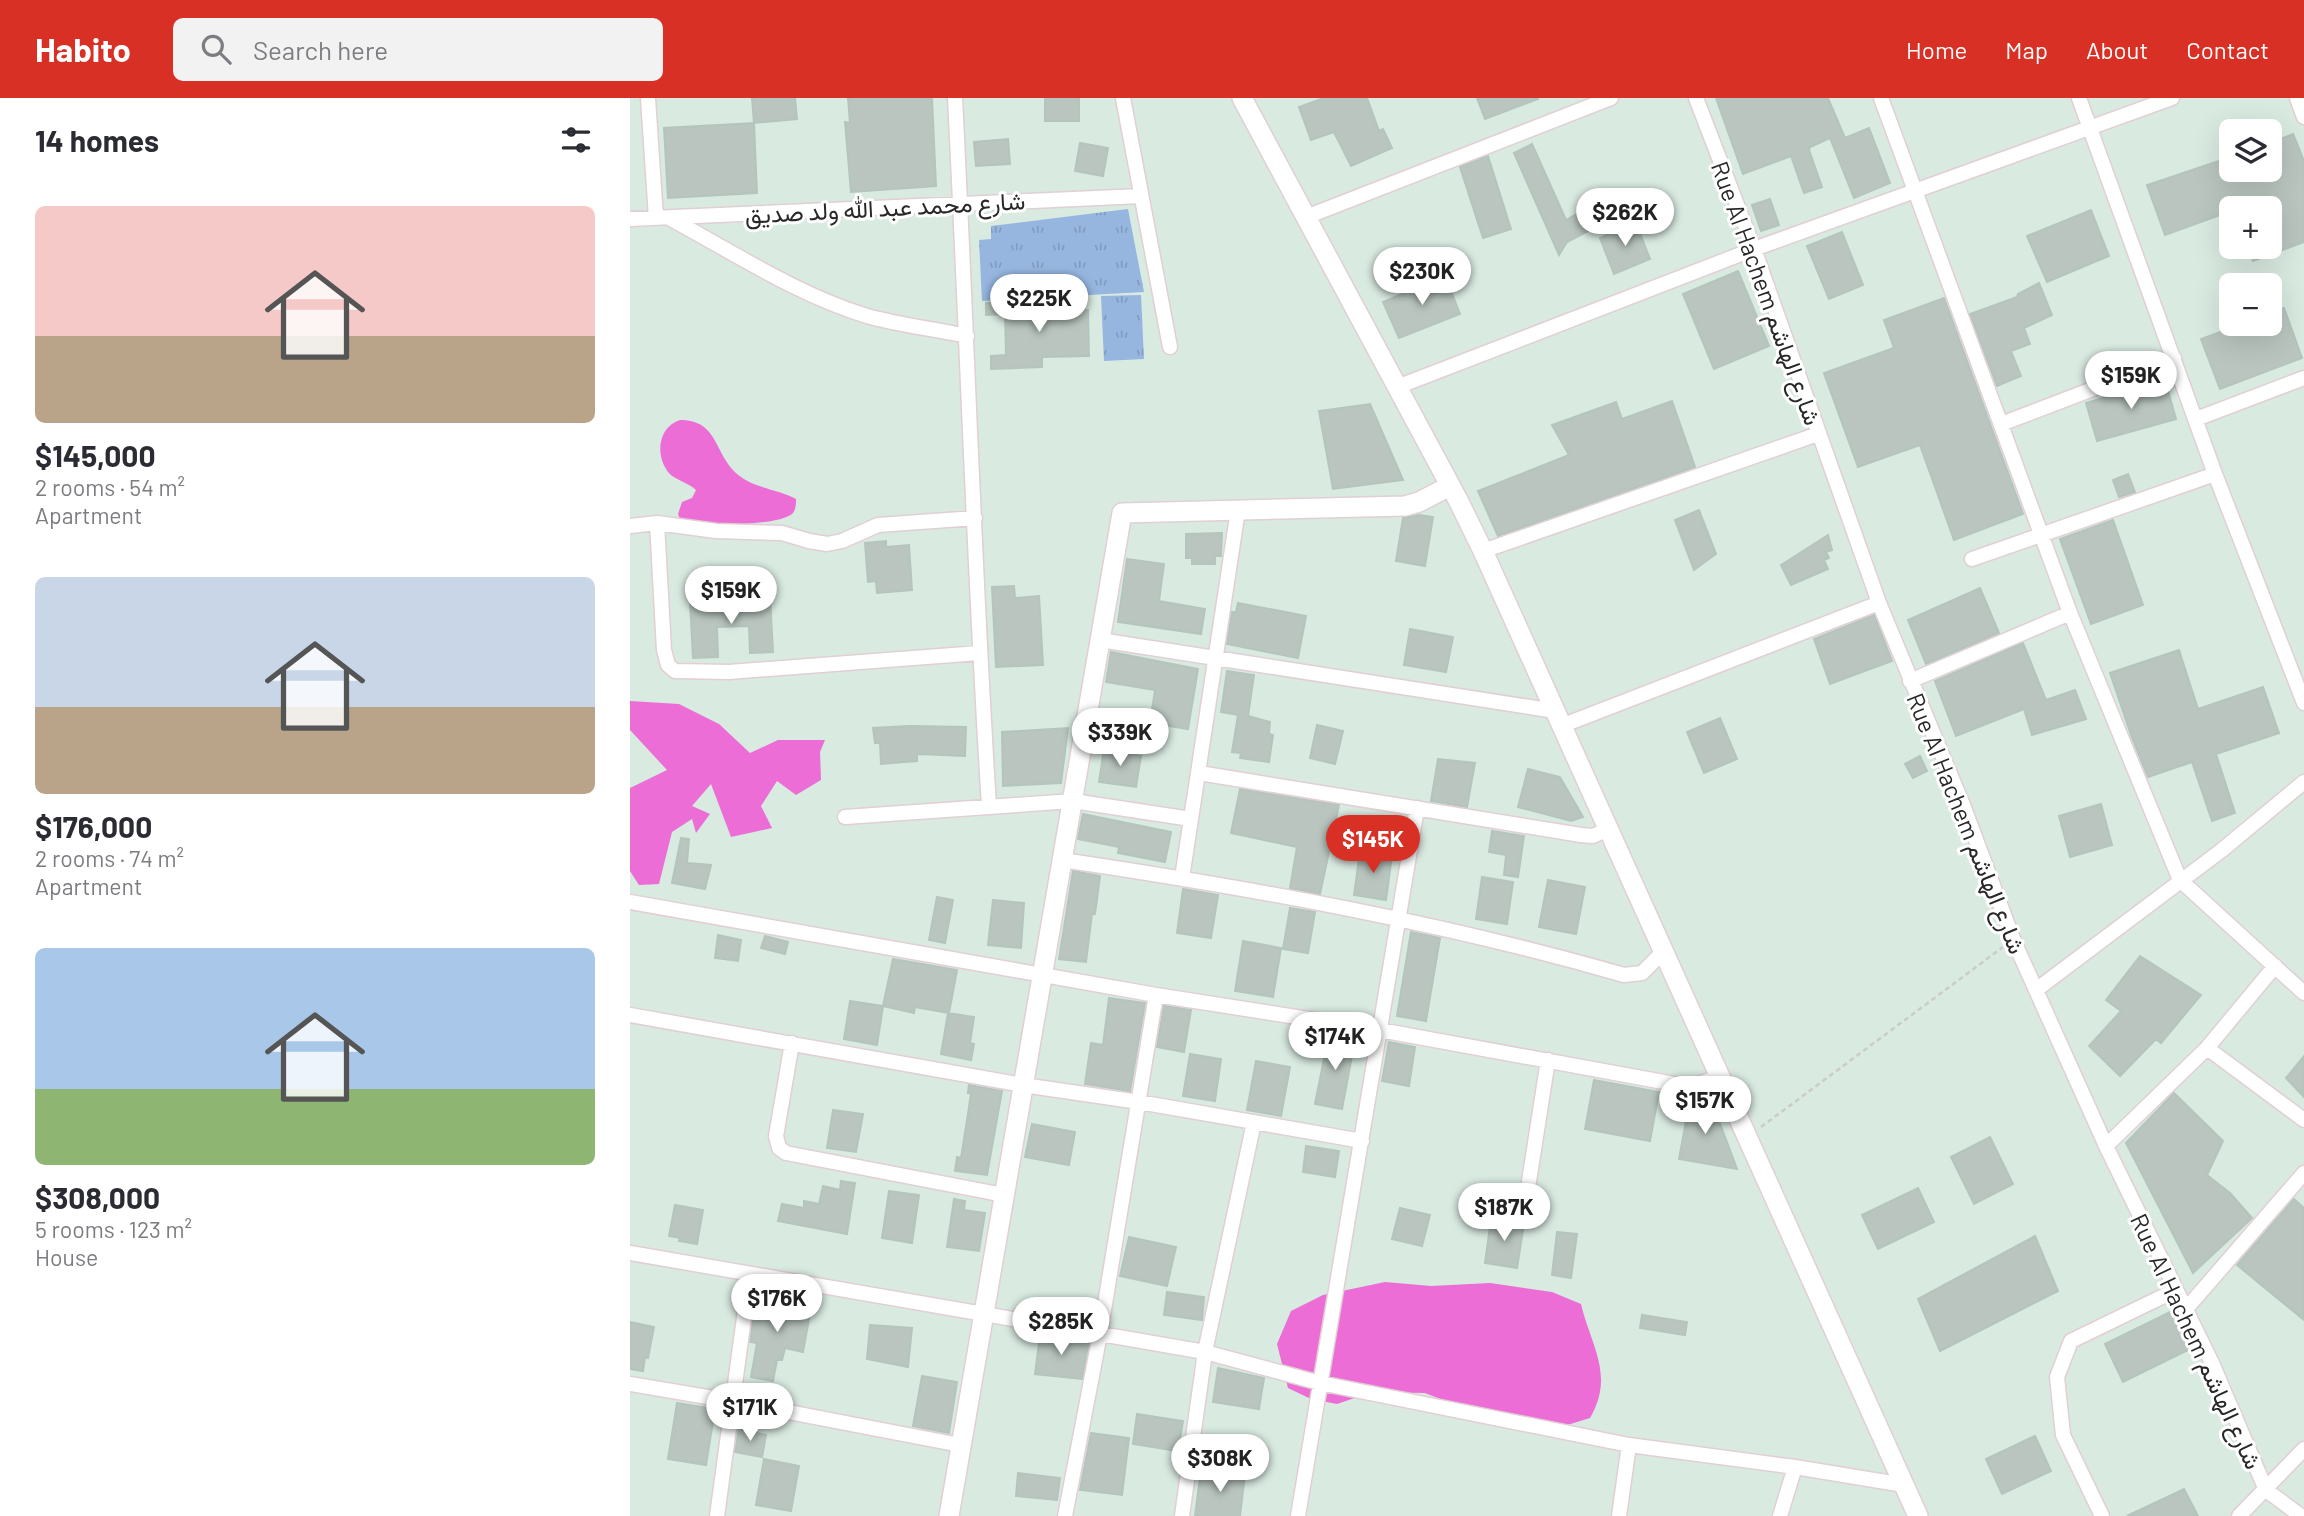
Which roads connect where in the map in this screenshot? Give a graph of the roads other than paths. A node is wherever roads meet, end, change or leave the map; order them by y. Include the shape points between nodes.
1 (648, 98) edge
2 (955, 98) edge
3 (1123, 98) edge
4 (1242, 98) edge
5 (1611, 98) edge
6 (1696, 98) edge
7 (1881, 98) edge
8 (2079, 98) edge
9 (2172, 98) edge
10 (2297, 98) edge
11 (2304, 117) edge
12 (2090, 126) junction
13 (1915, 191) junction
14 (1141, 196) junction
15 (960, 203) junction
16 (1306, 217) junction
17 (662, 218) junction
18 (630, 219) edge
19 (1754, 249) junction
20 (967, 335) junction
21 (1170, 347) dead end
22 (2174, 358) junction
23 (2304, 377) edge
24 (1397, 387) junction
25 (2196, 419) junction
26 (2001, 424) junction
27 (1818, 434) junction
28 (2215, 474) junction
29 (1450, 486) junction
30 (1238, 510) junction
31 (975, 518) junction
32 (657, 523) junction
33 (630, 526) edge
34 (2042, 534) junction
35 (1483, 551) junction
36 (1972, 559) dead end
37 (1879, 603) junction
38 (2070, 613) junction
39 (1100, 640) junction
40 (979, 653) junction
41 (1215, 660) junction
42 (1910, 681) junction
43 (2304, 703) edge
44 (1558, 719) junction
45 (1199, 773) junction
46 (2304, 782) edge
47 (1073, 801) junction
48 (989, 807) junction
49 (1417, 808) junction
50 (845, 817) dead end
51 (1191, 819) junction
52 (1608, 829) junction
53 (1062, 860) junction
54 (1182, 878) junction
55 (2180, 880) junction
56 (630, 902) edge
57 (1399, 918) junction
58 (1663, 952) junction
59 (2275, 966) junction
60 (1042, 974) junction
61 (2036, 990) junction
62 (2304, 993) edge
63 (1156, 995) junction
64 (630, 1015) edge
65 (1380, 1030) junction
66 (792, 1043) junction
67 (2207, 1048) junction
68 (1548, 1060) junction
69 (1719, 1077) junction
70 (1023, 1085) junction
71 (1139, 1101) junction
72 (2304, 1120) edge
73 (1254, 1122) junction
74 (1362, 1141) junction
75 (2106, 1146) junction
76 (2304, 1173) edge
77 (1527, 1194) dead end
78 (1004, 1195) junction
79 (630, 1254) edge
80 (750, 1274) junction
81 (2176, 1290) junction
82 (2186, 1309) junction
83 (983, 1314) junction
84 (1100, 1334) junction
85 (1205, 1352) junction
86 (1320, 1383) junction
87 (630, 1384) edge
88 (732, 1401) junction
89 (1629, 1445) junction
90 (960, 1446) junction
91 (2304, 1449) edge
92 (1795, 1467) junction
93 (1904, 1485) junction
94 (2266, 1490) junction
95 (717, 1516) edge
96 (949, 1516) edge
97 (1065, 1516) edge
98 (1182, 1516) edge
99 (1298, 1516) edge
100 (1619, 1516) edge
101 (1780, 1516) edge
102 (1918, 1516) edge
103 (2102, 1516) edge
104 (2239, 1516) edge
105 (2301, 1516) edge

1 - 17 street
2 - 15 street
3 - 14 street
4 - 16 street
5 - 16 street
6 - 19 street, Rue Al Hachem شارع الهاشم
7 - 13 street
8 - 12 street
9 - 12 street
10 - 11 street
12 - 13 street
12 - 22 street
13 - 19 street
13 - 26 street
14 - 15 street, شارع محمد عبد الله ولد صديق
14 - 21 street
15 - 17 street, شارع محمد عبد الله ولد صديق
15 - 20 street
16 - 24 street
17 - 18 street, شارع محمد عبد الله ولد صديق
17 - 20 street via 832,303 868,316
19 - 24 street
19 - 27 street, Rue Al Hachem شارع الهاشم
20 - 31 street
22 - 25 street
22 - 26 street
23 - 25 street
24 - 29 street
25 - 28 street
26 - 34 street
27 - 35 street
27 - 37 street, Rue Al Hachem شارع الهاشم
28 - 34 street
28 - 43 street
29 - 30 street via 1405,506
29 - 35 street
30 - 39 street via 1122,513
30 - 41 street
31 - 32 street via 878,525 827,544 782,533
31 - 40 street
32 - 33 street
32 - 40 street via 664,650 675,671 729,672
34 - 36 street
34 - 38 street
35 - 44 street
37 - 42 street, Rue Al Hachem شارع الهاشم
37 - 44 street
38 - 42 street
38 - 55 street
39 - 41 street
39 - 47 street
40 - 48 street
41 - 44 street
41 - 45 street
42 - 61 street, Rue Al Hachem شارع الهاشم
44 - 52 street
45 - 49 street
45 - 51 street
46 - 55 street
47 - 48 street
47 - 51 street
47 - 53 street
48 - 50 street
49 - 52 street via 1581,835 1593,836
49 - 57 street
51 - 54 street
52 - 58 street
53 - 54 street
53 - 60 street
54 - 57 street
55 - 59 street
55 - 61 street
56 - 60 street
57 - 58 street via 1624,975 1642,973
57 - 65 street
58 - 69 street
59 - 62 street
59 - 67 street
60 - 63 street
60 - 70 street
61 - 75 street, Rue Al Hachem شارع الهاشم
63 - 65 street
63 - 71 street
64 - 66 street
65 - 68 street
65 - 74 street
66 - 70 street
66 - 78 street via 776,1136 779,1148
67 - 72 street
67 - 75 street
68 - 69 street via 1681,1085
68 - 77 street
69 - 93 street
70 - 71 street
70 - 78 street
71 - 73 street
71 - 84 street
73 - 74 street
73 - 85 street
74 - 86 street
75 - 81 street, Rue Al Hachem شارع الهاشم
76 - 82 street
78 - 83 street
79 - 80 street
80 - 83 street
80 - 88 street
81 - 82 street, Rue Al Hachem شارع الهاشم
81 - 103 street via 2071,1341 2057,1377 2063,1435
82 - 94 street, Rue Al Hachem شارع الهاشم
83 - 84 street
83 - 90 street
84 - 85 street
84 - 97 street
85 - 86 street
85 - 98 street
86 - 89 street
86 - 99 street
87 - 88 street
88 - 90 street
88 - 95 street
89 - 92 street
89 - 100 street
90 - 96 street
91 - 94 street
92 - 93 street
92 - 101 street
93 - 102 street
94 - 104 street
94 - 105 street, Rue Al Hachem شارع الهاشم

